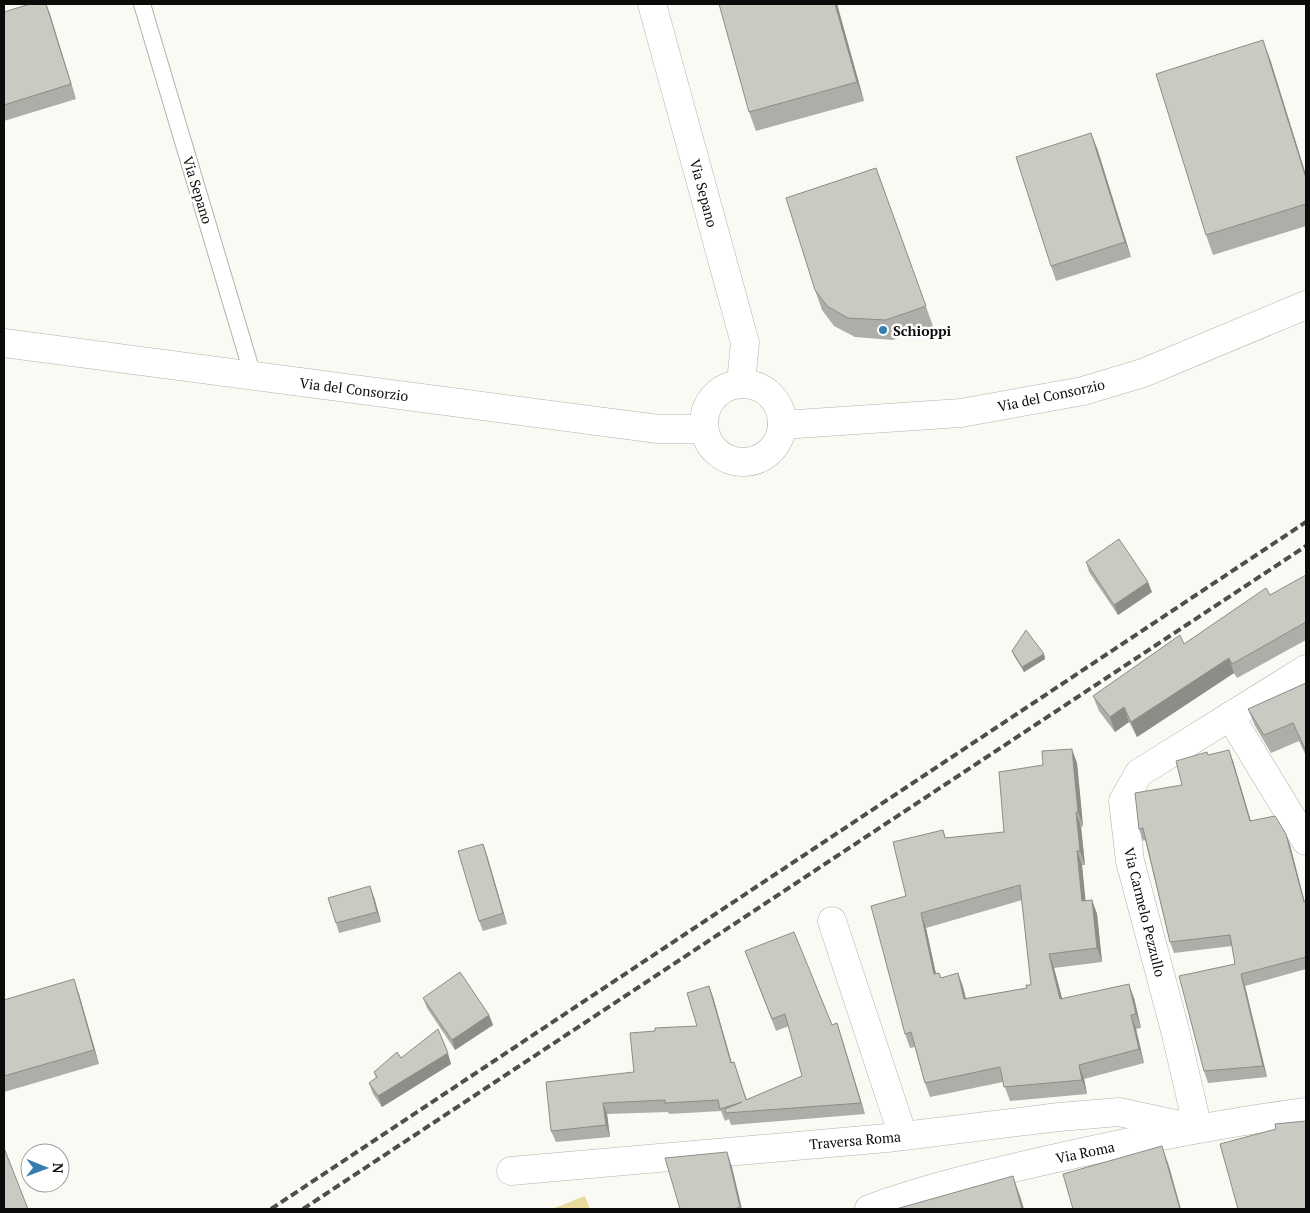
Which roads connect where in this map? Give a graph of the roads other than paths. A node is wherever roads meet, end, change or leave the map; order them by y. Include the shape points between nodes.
1 (142, 4) edge
2 (652, 4) edge
3 (1306, 304) edge
4 (4, 343) edge
5 (253, 376) junction
6 (741, 383) junction
7 (782, 425) junction
8 (704, 429) junction
9 (1306, 669) edge
10 (1230, 716) junction
11 (1306, 841) edge
12 (832, 921) dead end
13 (1306, 1112) edge
14 (1198, 1129) junction
15 (903, 1136) junction
16 (511, 1171) dead end
17 (869, 1209) edge

1 - 5 lane, Via Sepano
2 - 6 street, Via Sepano via 745,343
3 - 7 street, Via del Consorzio via 1143,372 1083,392 961,413
4 - 5 street, Via del Consorzio
5 - 8 street, Via del Consorzio via 658,429
6 - 7 street via 766,391 775,400
6 - 8 street via 728,386 708,403
7 - 8 street via 779,438 763,457 738,462 716,451
9 - 10 street, Via Carmelo Pezzullo
10 - 11 street
10 - 14 street, Via Carmelo Pezzullo via 1139,774 1123,801 1130,861
12 - 15 street
13 - 14 street, Via Roma
14 - 15 street, Traversa Roma via 1118,1112
14 - 17 street, Via Roma via 976,1176
15 - 16 street, Traversa Roma

